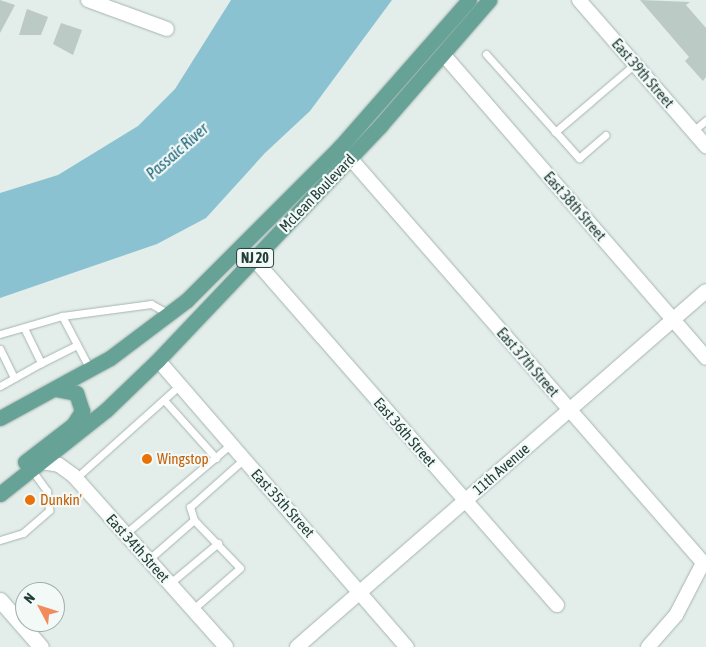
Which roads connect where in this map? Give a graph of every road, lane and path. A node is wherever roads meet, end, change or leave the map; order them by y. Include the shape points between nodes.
1 (88, 0) edge
2 (469, 0) edge
3 (490, 0) edge
4 (579, 0) edge
5 (167, 29) dead end
6 (443, 54) junction
7 (486, 54) dead end
8 (635, 64) junction
9 (706, 120) edge
10 (693, 131) junction
11 (555, 132) junction
12 (605, 135) dead end
13 (706, 146) edge
14 (350, 158) junction
15 (254, 259) junction
16 (706, 291) edge
17 (170, 314) junction
18 (62, 316) junction
19 (673, 320) junction
20 (24, 328) junction
21 (0, 334) edge
22 (77, 345) junction
23 (0, 349) edge
24 (706, 358) edge
25 (158, 360) junction
26 (41, 362) junction
27 (90, 369) junction
28 (14, 378) junction
29 (180, 385) junction
30 (0, 386) edge
31 (55, 389) junction
32 (164, 400) junction
33 (569, 410) junction
34 (0, 418) edge
35 (231, 444) junction
36 (216, 458) junction
37 (244, 459) junction
38 (37, 466) junction
39 (76, 478) junction
40 (0, 481) edge
41 (0, 494) edge
42 (464, 501) junction
43 (194, 520) junction
44 (126, 534) junction
45 (1, 537) edge
46 (218, 543) junction
47 (148, 560) junction
48 (705, 564) edge
49 (169, 584) junction
50 (361, 591) junction
51 (0, 600) edge
52 (557, 605) dead end
53 (192, 610) junction
54 (41, 647) edge
55 (226, 647) edge
56 (297, 647) edge
57 (407, 647) edge
58 (648, 647) edge

1 - 5 street
2 - 17 main road, McLean Boulevard / NJ 20 via 339,148 235,255
3 - 6 main road, McLean Boulevard / NJ 20
4 - 8 street, East 39th Street
6 - 14 main road, McLean Boulevard / NJ 20
6 - 19 street, East 38th Street
7 - 11 lane
8 - 10 street, East 39th Street
8 - 11 lane
9 - 10 lane
10 - 13 street, East 39th Street
11 - 12 lane via 579,158
14 - 15 main road, McLean Boulevard / NJ 20
14 - 33 street, East 37th Street
15 - 25 main road, McLean Boulevard / NJ 20
15 - 42 street, East 36th Street
16 - 19 street, 11th Avenue
17 - 18 lane via 151,304
17 - 27 main road, McLean Boulevard / NJ 20
18 - 20 lane
18 - 22 lane
19 - 24 street, East 38th Street
19 - 33 street, 11th Avenue
20 - 21 lane
20 - 26 lane
22 - 26 lane
22 - 27 lane
23 - 28 lane
25 - 29 street, East 35th Street
25 - 38 main road, McLean Boulevard / NJ 20 via 106,410
26 - 28 lane
27 - 31 main road, McLean Boulevard / NJ 20
28 - 30 lane
29 - 32 lane
29 - 35 street, East 35th Street
31 - 34 main road, McLean Boulevard / NJ 20
31 - 40 main road via 76,393 82,404 79,418
32 - 36 lane
32 - 39 lane
33 - 42 street, 11th Avenue
33 - 48 street, East 37th Street
35 - 36 lane
35 - 37 street, East 35th Street
36 - 44 lane
37 - 43 lane via 190,507
37 - 50 street, East 35th Street
38 - 39 street, East 34th Street via 59,466
38 - 41 main road, McLean Boulevard / NJ 20
38 - 45 lane via 47,491 49,510 23,532
39 - 44 street, East 34th Street
42 - 50 street, 11th Avenue
42 - 52 street, East 36th Street
43 - 46 lane
43 - 47 lane
44 - 47 street, East 34th Street
46 - 49 lane
46 - 53 lane via 240,568
47 - 49 street, East 34th Street
48 - 58 street via 676,615
49 - 53 street, East 34th Street
50 - 56 street, 11th Avenue
50 - 57 street, East 35th Street
51 - 54 main road
53 - 55 street, East 34th Street

